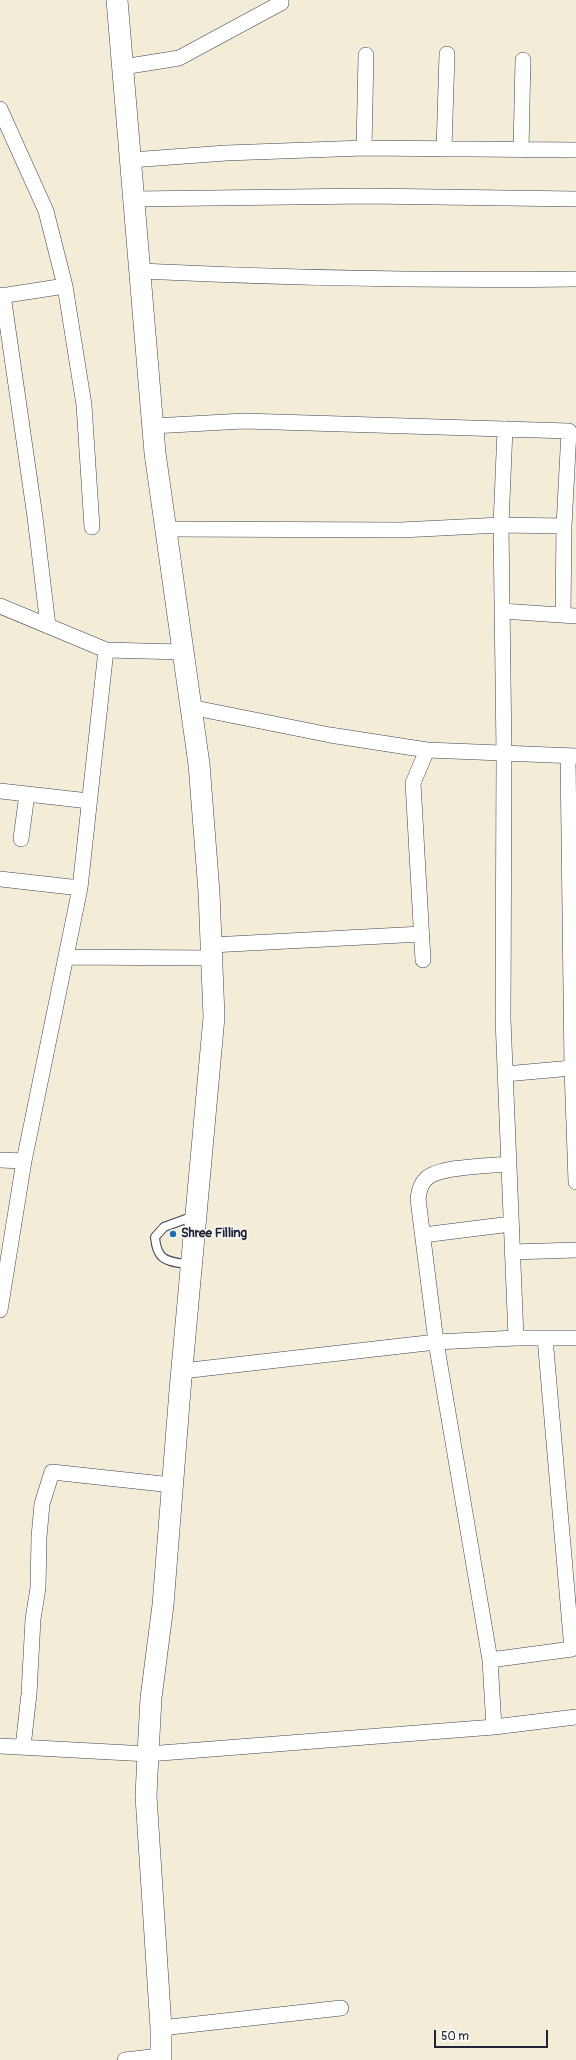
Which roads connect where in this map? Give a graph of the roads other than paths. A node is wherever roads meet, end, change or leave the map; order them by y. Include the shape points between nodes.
1 (117, 0) edge
2 (281, 0) edge
3 (446, 54) dead end
4 (366, 55) dead end
5 (523, 60) dead end
6 (123, 67) junction
7 (0, 110) edge
8 (364, 148) junction
9 (444, 149) junction
10 (521, 150) junction
11 (576, 150) edge
12 (131, 160) junction
13 (134, 199) junction
14 (576, 199) edge
15 (140, 271) junction
16 (576, 279) edge
17 (65, 286) junction
18 (1, 295) edge
19 (152, 426) junction
20 (505, 429) junction
21 (501, 525) junction
22 (564, 526) junction
23 (92, 527) dead end
24 (165, 529) junction
25 (0, 606) edge
26 (502, 611) junction
27 (570, 615) edge
28 (48, 626) junction
29 (106, 650) junction
30 (182, 652) junction
31 (190, 707) junction
32 (427, 750) junction
33 (504, 753) junction
34 (572, 756) edge
35 (0, 791) edge
36 (27, 794) junction
37 (89, 801) junction
38 (21, 839) dead end
39 (0, 879) edge
40 (80, 888) junction
41 (422, 934) junction
42 (211, 951) junction
43 (66, 957) junction
44 (423, 960) dead end
45 (574, 1068) edge
46 (505, 1074) junction
47 (0, 1160) edge
48 (24, 1161) junction
49 (509, 1164) junction
50 (576, 1166) edge
51 (576, 1182) edge
52 (196, 1215) junction
53 (511, 1224) junction
54 (423, 1235) junction
55 (576, 1250) edge
56 (512, 1252) junction
57 (192, 1265) junction
58 (2, 1282) edge
59 (0, 1310) edge
60 (516, 1338) junction
61 (545, 1338) junction
62 (576, 1338) edge
63 (436, 1342) junction
64 (182, 1371) junction
65 (172, 1486) junction
66 (574, 1649) edge
67 (490, 1660) junction
68 (576, 1717) edge
69 (494, 1727) junction
70 (0, 1746) edge
71 (23, 1747) junction
72 (148, 1754) junction
73 (341, 2008) dead end
74 (161, 2028) junction
75 (160, 2058) edge
76 (124, 2060) edge

1 - 6 street
2 - 6 street via 281,3 179,58
3 - 9 street
4 - 8 street
5 - 10 street
6 - 12 street
7 - 17 street via 46,211
8 - 9 street
8 - 12 street via 226,153
9 - 10 street
10 - 11 street
12 - 13 street
13 - 14 street via 368,196
13 - 15 street
15 - 16 street via 453,281
15 - 19 street
17 - 18 street
17 - 23 street via 84,405
18 - 28 street via 35,517
19 - 20 street via 244,421
19 - 24 street
20 - 21 street
20 - 22 street via 569,431
21 - 22 street
21 - 24 street via 401,530
21 - 26 street
22 - 27 street
24 - 30 street
25 - 28 street
26 - 27 street
26 - 33 street
28 - 29 street
29 - 30 street
29 - 37 street
30 - 31 street
31 - 32 street via 330,735
31 - 42 street via 199,764
32 - 33 street
32 - 41 street via 413,783
33 - 34 street
33 - 46 street
34 - 45 street
35 - 36 street
36 - 37 street
36 - 38 street
37 - 40 street
39 - 40 street
40 - 43 street
41 - 42 street
41 - 44 street
42 - 43 street
42 - 52 street via 214,1017
43 - 48 street
45 - 46 street
45 - 50 street
46 - 49 street
47 - 48 street
48 - 58 street
49 - 53 street
49 - 54 street via 438,1172 426,1178 420,1188 418,1199
50 - 51 street
52 - 57 street
52 - 57 lane via 164,1226 155,1237 156,1250 166,1261
53 - 54 street
53 - 56 street
54 - 63 street
55 - 56 street
56 - 60 street
57 - 64 street
58 - 59 street
60 - 61 street
60 - 63 street
61 - 62 street
61 - 66 street
63 - 64 street
63 - 67 street
64 - 65 street
65 - 71 street via 52,1472 42,1504 38,1588 32,1619 29,1694
65 - 72 street via 163,1605 151,1698
66 - 67 street
67 - 69 street
68 - 69 street
69 - 72 street
70 - 71 street
71 - 72 street
72 - 74 street via 146,1796
73 - 74 street
74 - 75 street
75 - 76 street

